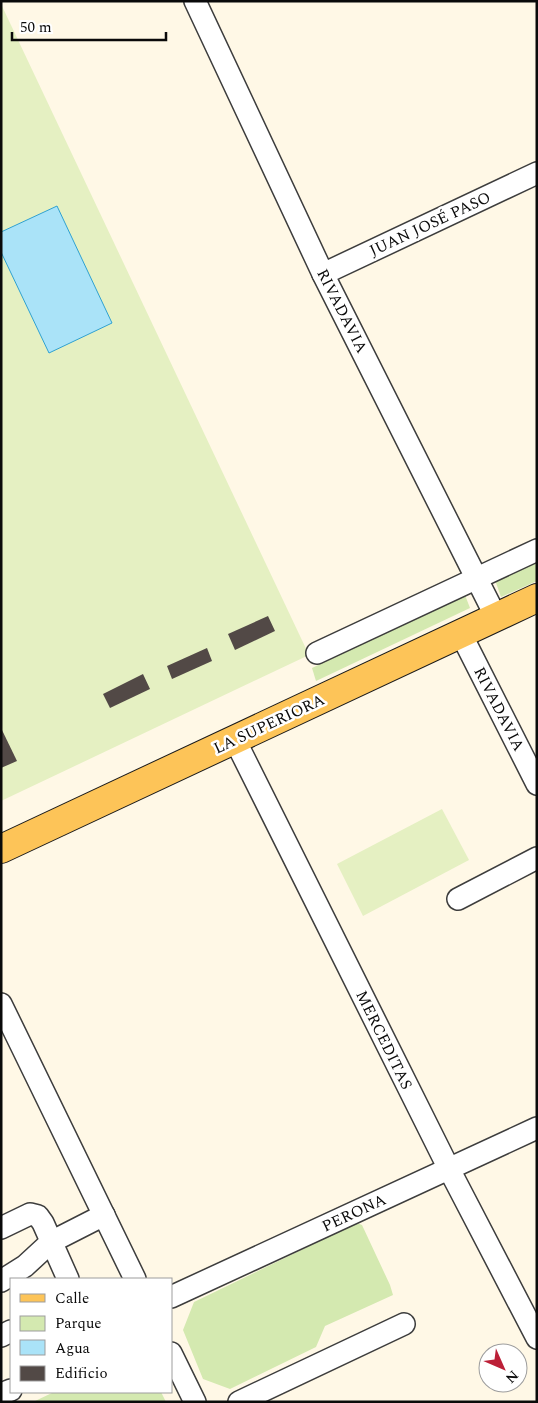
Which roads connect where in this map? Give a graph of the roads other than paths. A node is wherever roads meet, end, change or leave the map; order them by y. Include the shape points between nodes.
1 (195, 1) edge
2 (537, 173) edge
3 (324, 274) junction
4 (537, 550) edge
5 (476, 579) junction
6 (537, 598) edge
7 (496, 617) junction
8 (461, 634) junction
9 (317, 653) dead end
10 (235, 740) junction
11 (537, 784) edge
12 (1, 849) edge
13 (537, 858) edge
14 (458, 899) dead end
15 (1, 1004) edge
16 (537, 1128) edge
17 (448, 1169) junction
18 (104, 1215) junction
19 (1, 1228) edge
20 (51, 1242) junction
21 (68, 1278) edge
22 (135, 1278) edge
23 (1, 1281) edge
24 (172, 1297) edge
25 (404, 1324) dead end
26 (537, 1338) edge
27 (172, 1355) edge
28 (195, 1402) edge
29 (239, 1402) edge

1 - 3 street, RIVADAVIA
2 - 3 street, JUAN JOSÉ PASO
3 - 5 street, RIVADAVIA
4 - 5 street
5 - 7 street, RIVADAVIA
5 - 9 street
6 - 7 main road, LA SUPERIORA
7 - 8 main road, LA SUPERIORA
8 - 10 main road, LA SUPERIORA
8 - 11 street, RIVADAVIA
10 - 12 main road, LA SUPERIORA
10 - 17 street, MERCEDITAS
13 - 14 street
15 - 18 street
16 - 17 street, PERONA
17 - 24 street, PERONA
17 - 26 street, MERCEDITAS
18 - 20 street
18 - 22 street
19 - 20 street via 30,1214 38,1216
20 - 21 street
20 - 23 street via 25,1266
25 - 29 street
27 - 28 street

